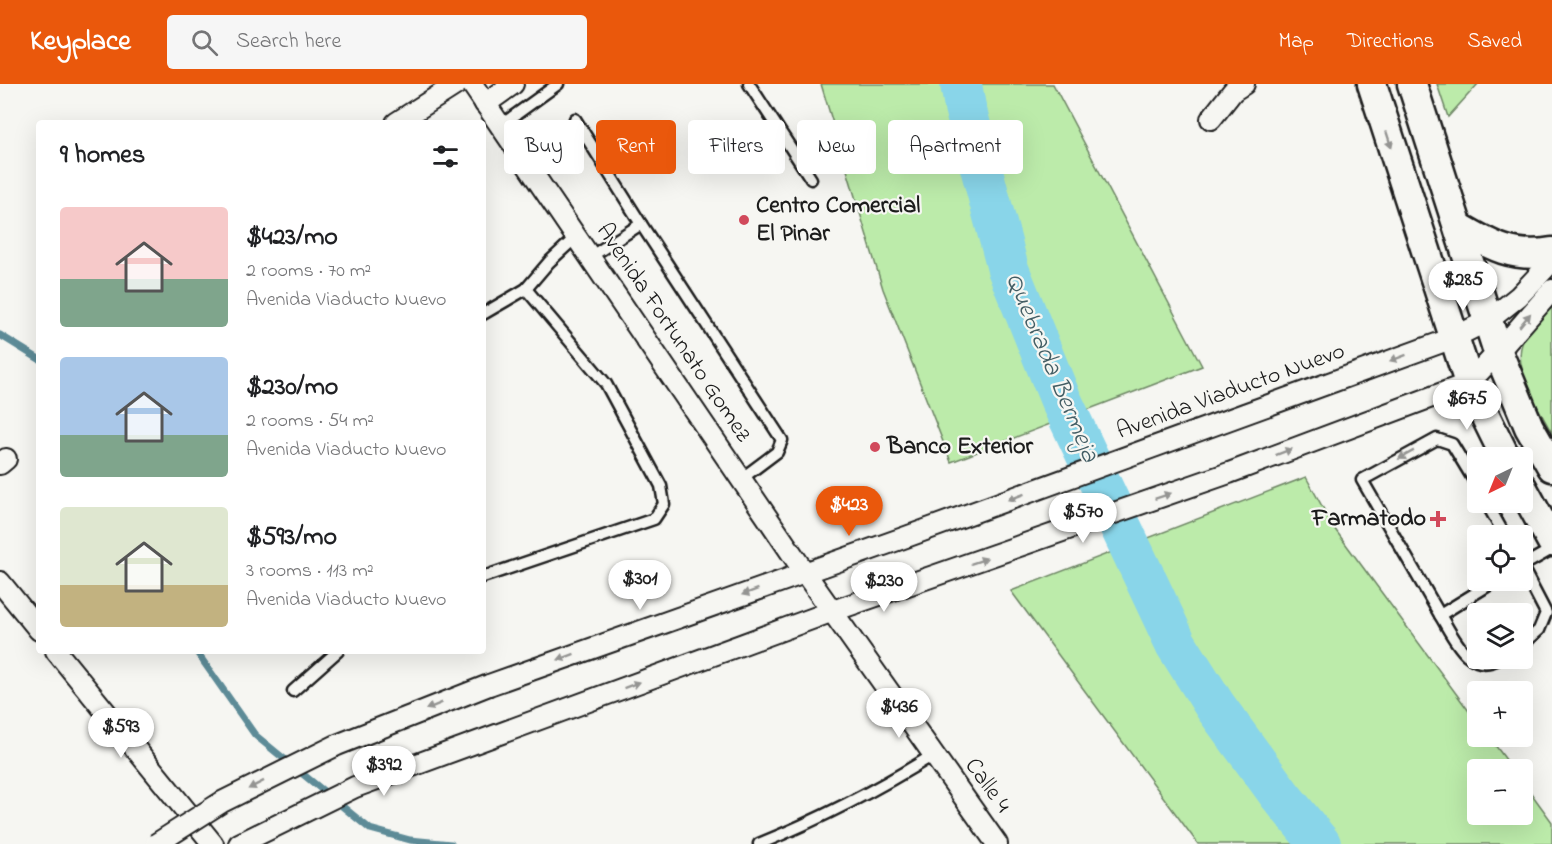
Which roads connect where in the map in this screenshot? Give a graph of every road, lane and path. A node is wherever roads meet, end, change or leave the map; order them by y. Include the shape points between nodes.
1 (457, 84) edge
2 (472, 84) edge
3 (513, 84) edge
4 (558, 84) edge
5 (749, 84) edge
6 (1244, 84) edge
7 (1371, 84) edge
8 (1412, 84) edge
9 (485, 104) junction
10 (575, 119) dead end
11 (1211, 119) dead end
12 (401, 120) edge
13 (500, 126) junction
14 (811, 179) dead end
15 (641, 224) junction
16 (1459, 227) junction
17 (576, 237) junction
18 (1552, 252) edge
19 (590, 257) junction
20 (1552, 261) edge
21 (526, 289) junction
22 (1552, 290) edge
23 (486, 312) edge
24 (1489, 320) junction
25 (1453, 338) junction
26 (1498, 352) junction
27 (1469, 383) junction
28 (1501, 447) edge
29 (1552, 467) edge
30 (1467, 469) edge
31 (741, 478) junction
32 (1533, 508) edge
33 (1552, 542) edge
34 (1552, 549) edge
35 (1533, 560) edge
36 (805, 573) junction
37 (486, 576) edge
38 (0, 582) edge
39 (1533, 588) edge
40 (1479, 591) edge
41 (833, 611) junction
42 (1440, 615) junction
43 (36, 626) edge
44 (1533, 635) edge
45 (58, 654) edge
46 (335, 654) edge
47 (1467, 655) edge
48 (293, 691) dead end
49 (933, 755) junction
50 (156, 844) edge
51 (213, 844) edge
52 (239, 844) edge
53 (759, 844) edge
54 (997, 844) edge

1 - 12 street
2 - 9 street, Avenida Fortunato Gomez
3 - 9 street
4 - 13 lane
5 - 14 lane
6 - 11 street via 1233,91
7 -> 25 street
8 - 16 street
9 - 13 street, Avenida Fortunato Gomez
10 - 15 lane
13 - 17 street, Avenida Fortunato Gomez
15 - 19 lane
15 - 31 lane via 782,440 777,452
16 - 18 street via 1516,254
16 - 24 street
17 - 19 street, Avenida Fortunato Gomez
17 - 21 lane
19 - 31 street, Avenida Fortunato Gomez
20 - 24 street, Avenida Viaducto Nuevo
21 - 23 lane
21 - 37 lane via 606,384 661,486 664,504 654,519
26 -> 22 street
24 - 25 street, Avenida Viaducto Nuevo
24 - 26 street
25 - 27 street
25 -> 36 street, Avenida Viaducto Nuevo
26 - 27 street
26 - 29 street via 1529,427
27 - 28 street
41 -> 27 street via 1229,473
30 -> 42 lane via 1452,444 1437,439 1362,480
31 - 36 street, Avenida Fortunato Gomez
32 - 33 street
34 - 35 lane
36 - 41 street, Avenida Fortunato Gomez
36 -> 50 street, Avenida Viaducto Nuevo, bridge via 489,685 337,745 222,802
38 - 43 street
39 - 44 lane via 1546,613
40 - 42 lane
41 - 49 street, Calle 4
52 -> 41 street via 355,787
42 - 47 lane
45 - 51 street
46 - 48 lane
49 - 53 lane via 884,786
49 - 54 street, Calle 4

